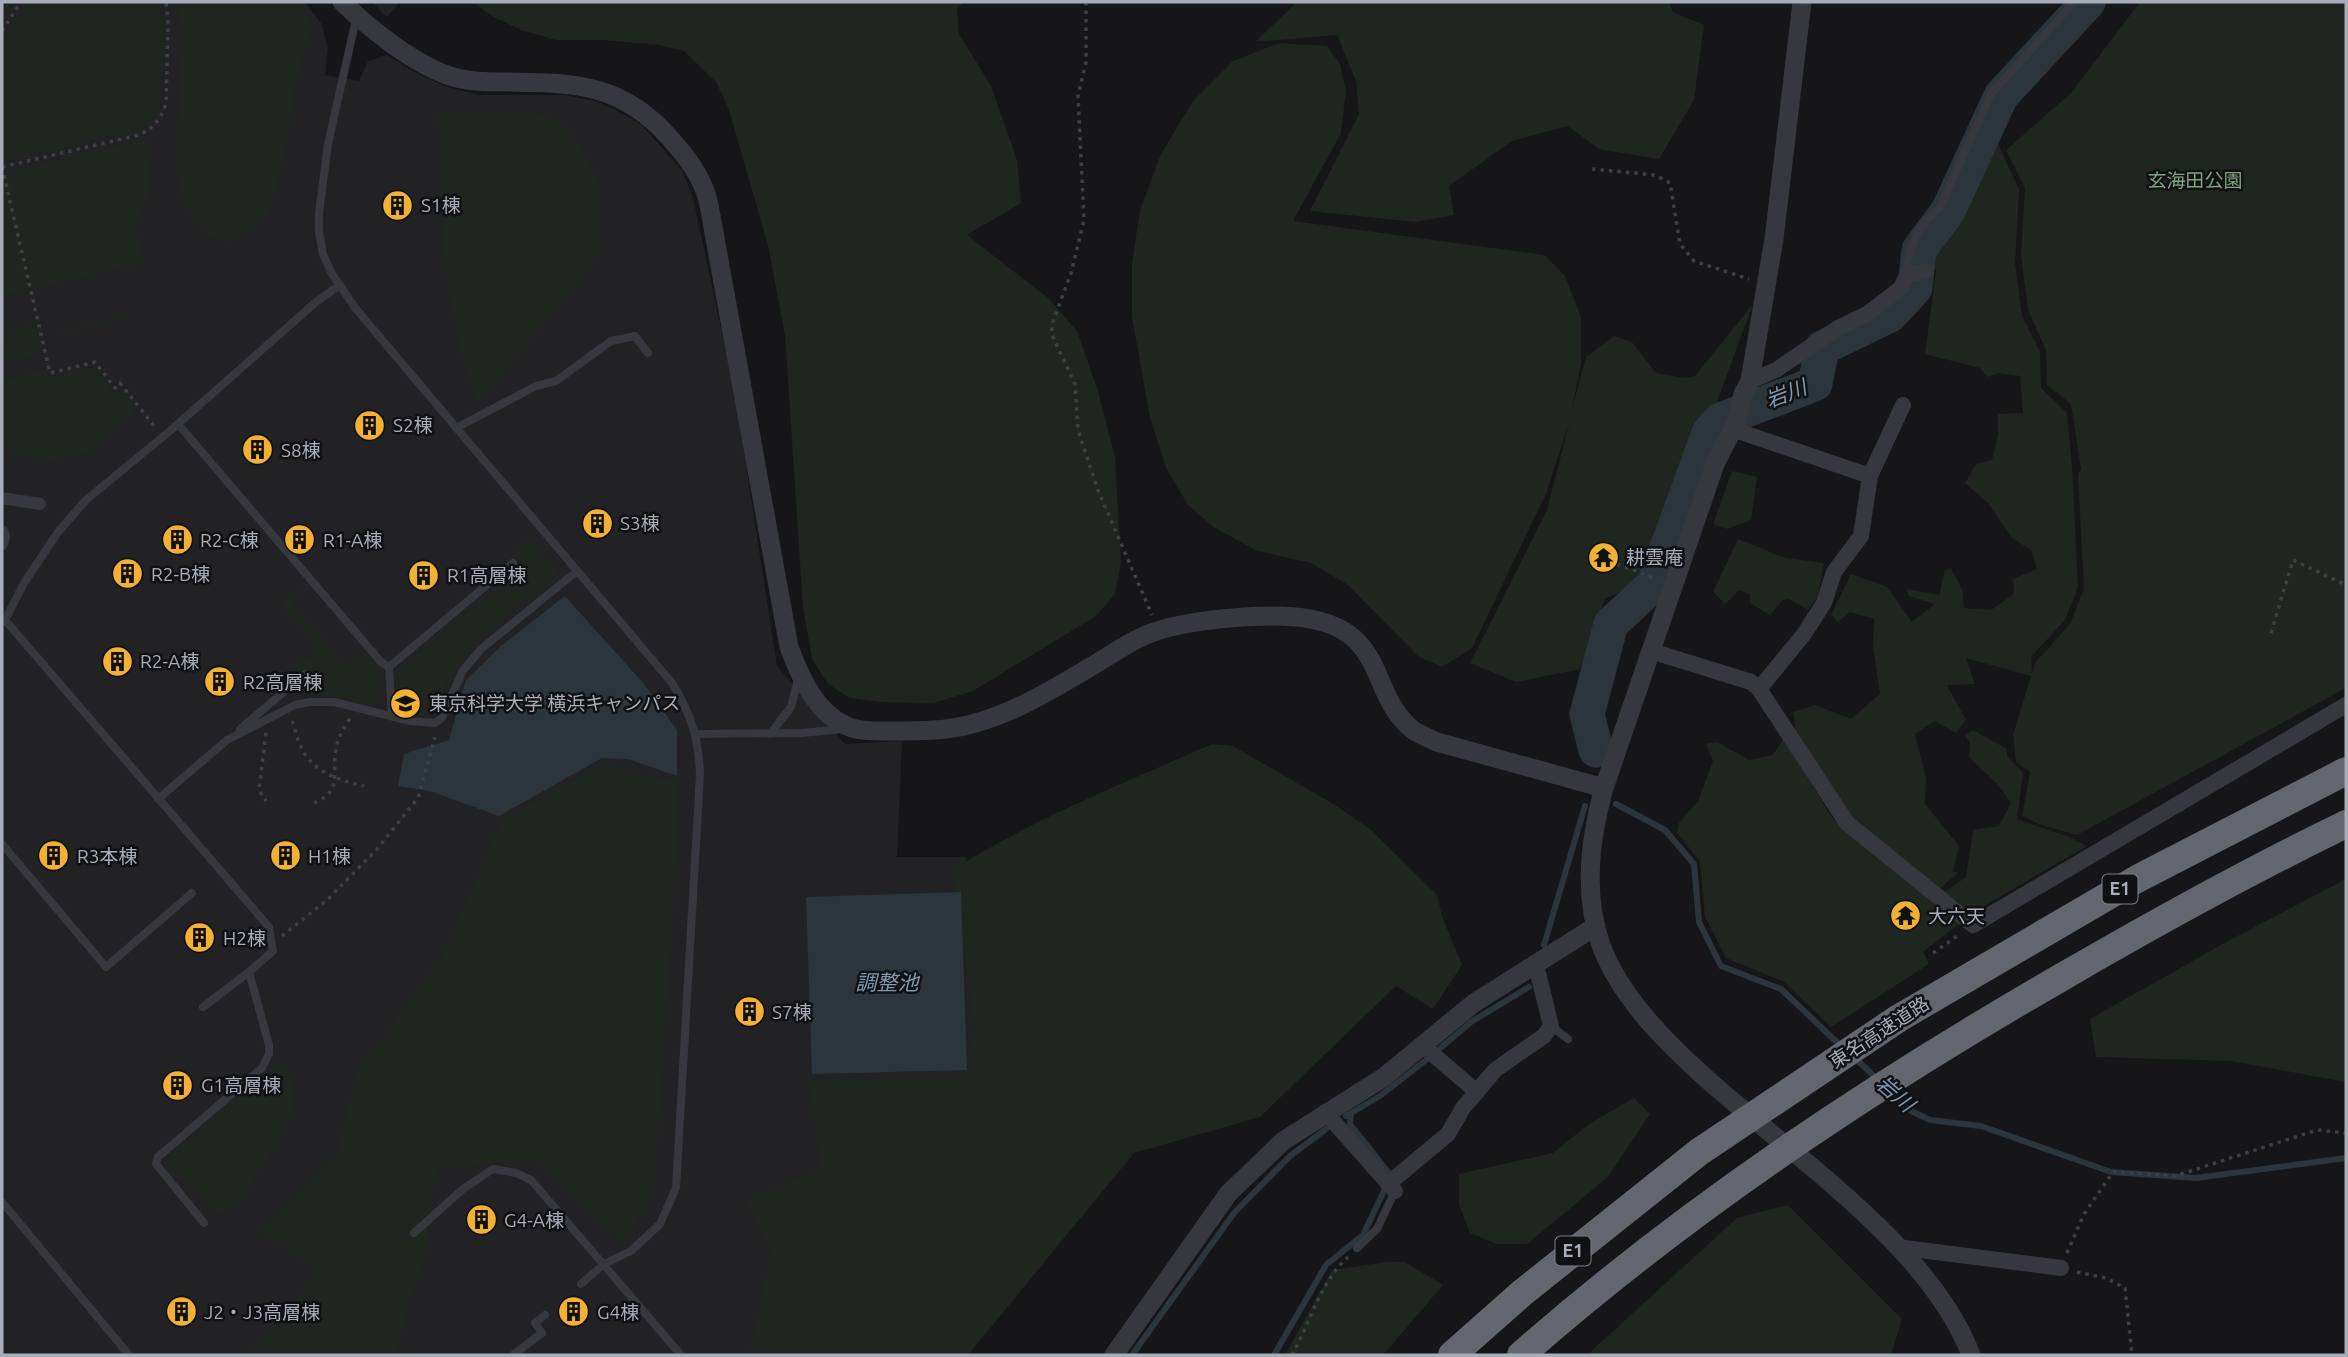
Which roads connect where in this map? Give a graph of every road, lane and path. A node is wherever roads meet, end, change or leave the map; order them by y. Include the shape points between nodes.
1 (21, 2) edge
2 (166, 2) edge
3 (1086, 2) edge
4 (1802, 2) edge
5 (2074, 2) edge
6 (349, 9) edge
7 (2, 31) edge
8 (2, 167) edge
9 (1592, 169) dead end
10 (1925, 271) dead end
11 (1906, 276) junction
12 (340, 285) junction
13 (1768, 286) junction
14 (648, 353) dead end
15 (1746, 387) junction
16 (1903, 405) dead end
17 (178, 424) junction
18 (1734, 426) junction
19 (456, 428) junction
20 (163, 436) junction
21 (1870, 476) junction
22 (2, 498) edge
23 (40, 504) dead end
24 (2, 531) edge
25 (2, 544) edge
26 (513, 563) dead end
27 (1616, 564) dead end
28 (576, 572) junction
29 (1650, 577) dead end
30 (2346, 584) edge
31 (4, 622) edge
32 (1158, 631) junction
33 (2271, 633) dead end
34 (1651, 651) junction
35 (389, 667) junction
36 (305, 674) dead end
37 (799, 674) junction
38 (1759, 689) junction
39 (2346, 705) edge
40 (358, 708) junction
41 (287, 709) junction
42 (392, 715) junction
43 (264, 721) junction
44 (853, 729) junction
45 (696, 734) junction
46 (770, 734) junction
47 (436, 735) dead end
48 (227, 740) junction
49 (2346, 771) edge
50 (335, 779) junction
51 (364, 786) dead end
52 (1604, 788) junction
53 (158, 799) junction
54 (266, 801) dead end
55 (314, 803) dead end
56 (2346, 824) edge
57 (2, 844) edge
58 (192, 893) dead end
59 (1973, 925) junction
60 (1596, 926) junction
61 (272, 944) junction
62 (1933, 953) dead end
63 (1536, 965) junction
64 (249, 972) junction
65 (203, 1007) dead end
66 (1551, 1026) junction
67 (1568, 1039) dead end
68 (1422, 1045) junction
69 (1477, 1092) junction
70 (1325, 1112) junction
71 (2346, 1133) edge
72 (1392, 1187) junction
73 (2, 1202) edge
74 (204, 1223) dead end
75 (414, 1233) dead end
76 (1897, 1247) junction
77 (1357, 1248) joint
78 (604, 1264) junction
79 (2061, 1268) junction
80 (581, 1284) dead end
81 (545, 1315) dead end
82 (677, 1354) edge
83 (130, 1355) edge
84 (513, 1355) edge
85 (1114, 1355) edge
86 (1292, 1355) edge
87 (1452, 1355) edge
88 (1521, 1355) edge
89 (1971, 1355) edge
90 (2132, 1355) edge

1 - 7 path
2 - 8 path via 166,103 153,126 139,135
3 - 32 path via 1086,62 1078,96 1084,220 1052,335 1075,384 1078,430 1097,488
4 - 13 street
5 - 11 lane via 1991,94 1940,207 1910,245
6 - 12 lane via 319,213 323,254
6 - 37 street via 422,63 448,76 480,82 562,83 608,92 649,117 695,170 707,195 777,585
8 - 20 path via 50,373 94,362 115,388 120,383
9 - 13 path via 1655,174 1670,183 1680,244 1694,261
10 - 11 street
11 - 15 street via 1900,288 1867,314
12 - 17 lane
12 - 19 lane
13 - 15 street
14 - 19 lane via 635,336 611,341 556,380
15 - 18 street
16 - 21 street
17 - 20 lane
17 - 35 lane
18 - 21 street
18 - 34 street via 1715,464
19 - 28 lane
20 - 31 lane via 73,514 24,583
21 - 38 street via 1861,536 1835,572 1824,603 1804,634
22 - 23 street
24 - 25 street
26 - 35 lane
27 - 29 path
28 - 42 lane via 475,654 454,686 442,718 426,724
28 - 45 lane via 672,683
30 - 33 path via 2293,560
31 - 53 lane
32 - 44 street via 1012,710 968,725 927,731
32 - 52 street via 1269,617 1310,619 1333,626 1363,646 1400,716 1414,731 1437,742
34 - 38 street via 1751,682
34 - 52 street
35 - 42 lane
36 - 48 lane
37 - 44 street via 812,697
37 - 46 lane via 791,707
38 - 59 street via 1847,823
39 - 59 street
40 - 41 lane via 323,701
40 - 42 lane
40 - 50 path via 337,742
41 - 43 lane
41 - 50 path via 305,753
43 - 48 lane
43 - 54 path via 266,742 259,790
44 - 46 lane
45 - 46 lane
45 - 78 lane via 700,775 676,1188 660,1224 631,1251
47 - 61 path via 418,798 328,899
48 - 53 lane
49 - 87 highway, 東名高速道路 / E1 via 2137,879 1899,1018 1699,1152
50 - 51 path
50 - 55 path via 329,794
52 - 60 street via 1591,843
53 - 61 lane via 269,927
56 - 88 highway, E1 via 2160,920 1925,1058 1726,1192 1641,1255
57 - 58 lane via 106,967
59 - 62 path
60 - 63 street
60 - 76 street via 1616,974 1656,1030
61 - 64 lane via 273,951
63 - 66 street
63 - 68 street via 1474,1003
64 - 65 lane
64 - 74 lane via 269,1045 267,1061 158,1157 156,1164
66 - 67 lane
66 - 69 street via 1544,1036 1495,1070
68 - 69 street
68 - 70 street via 1384,1077
69 - 72 street via 1448,1134
70 - 72 street
70 - 85 street via 1283,1141 1228,1194
71 - 79 path via 2317,1130 2175,1176 2113,1172 2084,1214
72 - 77 lane via 1377,1229
73 - 83 lane
75 - 78 lane via 493,1169 531,1180
76 - 79 street
76 - 89 street via 1928,1281
77 - 86 path via 1340,1264 1321,1294
78 - 80 lane
78 - 82 lane
79 - 90 path via 2106,1278 2125,1288
81 - 84 lane via 534,1323 542,1333

